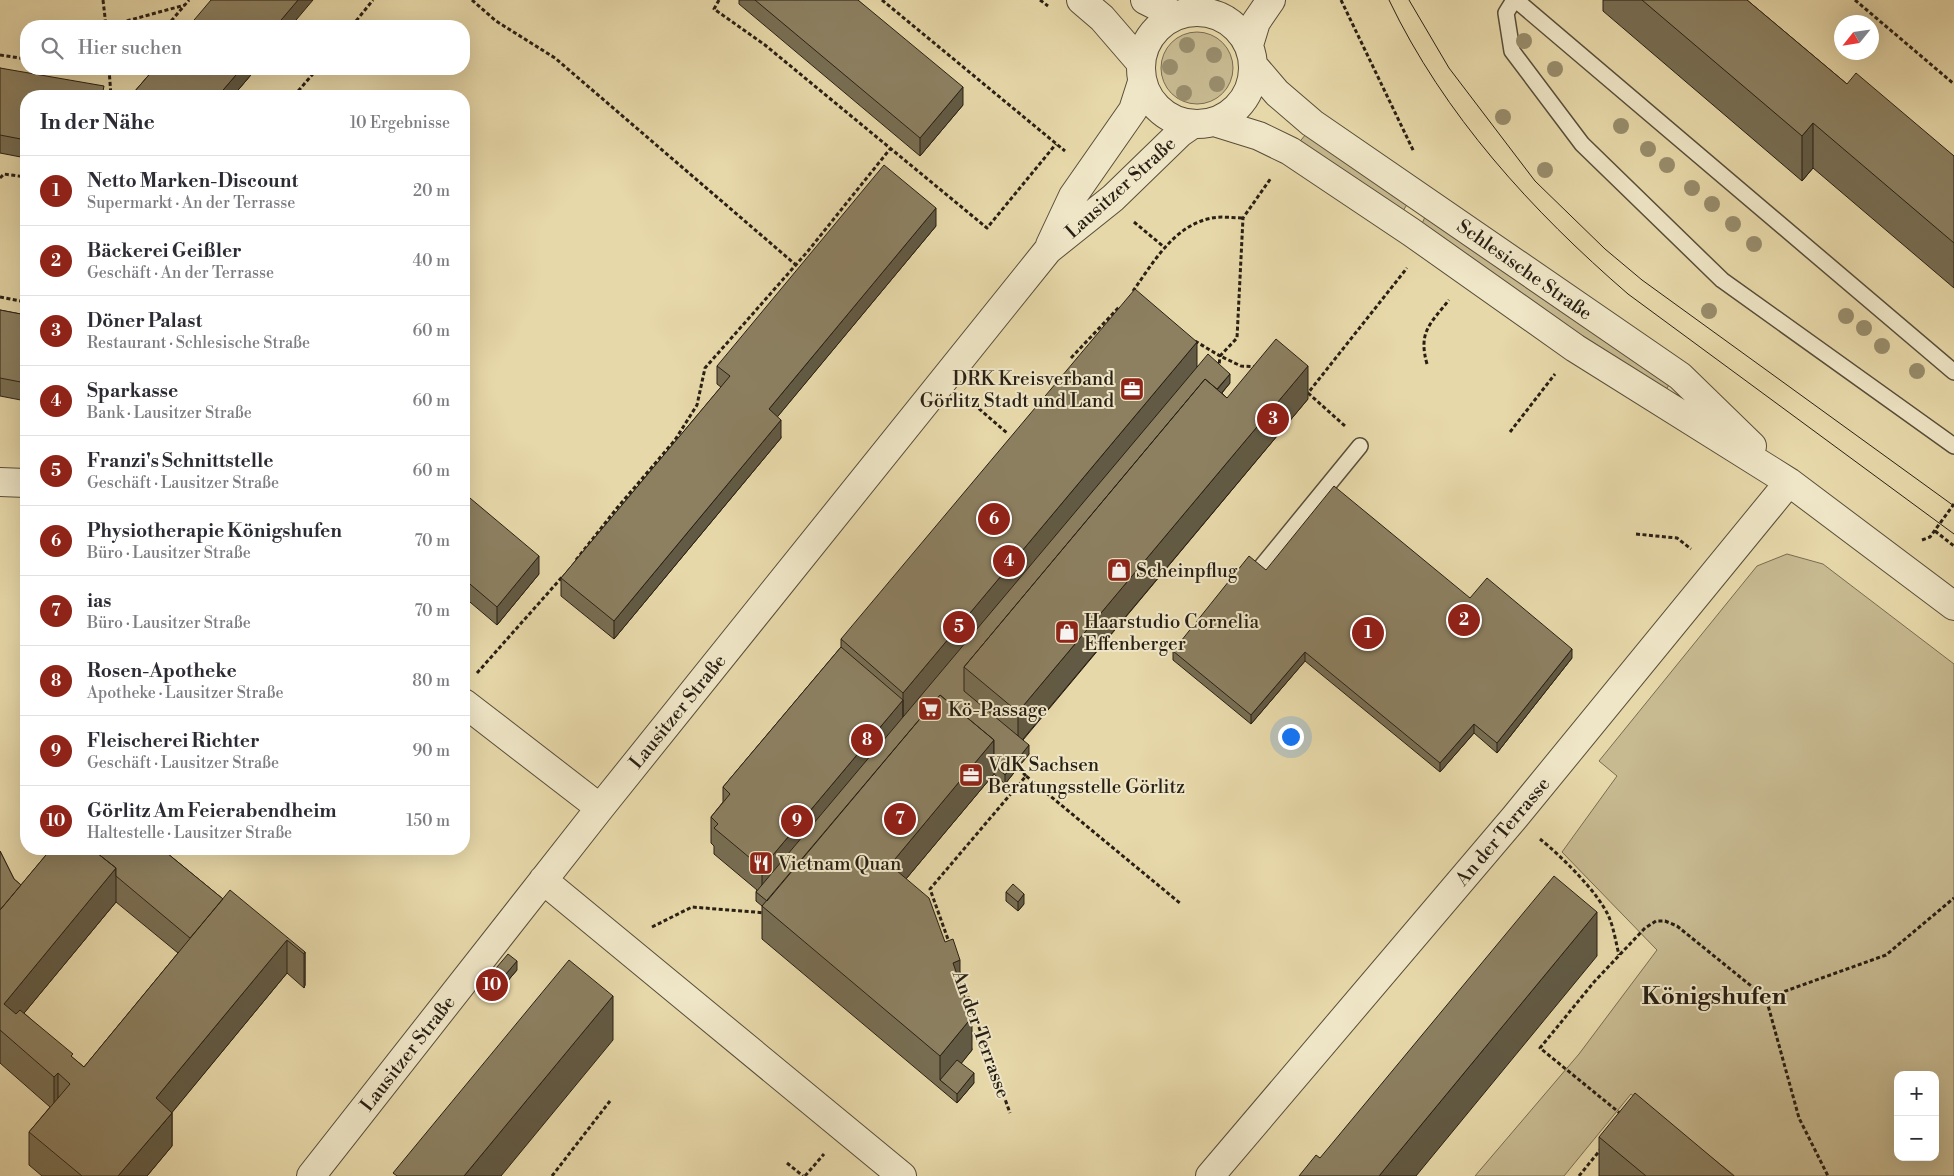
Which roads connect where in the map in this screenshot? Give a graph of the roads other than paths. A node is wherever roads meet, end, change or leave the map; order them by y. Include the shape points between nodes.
1 (1081, 0) edge
2 (1145, 0) edge
3 (1272, 0) edge
4 (1515, 0) edge
5 (1214, 6) edge
6 (1175, 16) junction
7 (1251, 55) junction
8 (1141, 72) junction
9 (1204, 123) junction
10 (1048, 250) junction
11 (1954, 372) edge
12 (1360, 446) road end
13 (1954, 446) edge
14 (0, 482) edge
15 (1789, 482) junction
16 (20, 483) edge
17 (1257, 572) edge
18 (1954, 606) edge
19 (470, 707) edge
20 (600, 808) junction
21 (543, 880) junction
22 (311, 1176) edge
23 (902, 1176) edge
24 (1210, 1176) edge

1 - 8 street via 1102,18
2 - 6 street
3 - 7 street via 1256,22
4 - 11 lane
4 - 13 lane via 1506,12 1512,51 1582,144 1722,280
5 - 6 street
5 - 7 street via 1242,33
6 - 8 street via 1149,37
7 - 9 street via 1248,94 1227,115
7 - 15 street, Schlesische Straße via 1277,93 1312,123 1680,376
8 - 9 street via 1156,106 1166,116
8 - 10 street, Lausitzer Straße via 1133,110 1073,196
9 - 10 street, Lausitzer Straße via 1180,133 1113,198
9 - 15 street, Schlesische Straße via 1259,136 1290,151 1575,348
10 - 20 street, Lausitzer Straße
12 - 17 lane
14 - 16 street
15 - 18 street, Schlesische Straße
15 - 24 street, An der Terrasse via 1515,817
19 - 20 street
20 - 21 street, Lausitzer Straße
21 - 22 street, Lausitzer Straße
21 - 23 street

